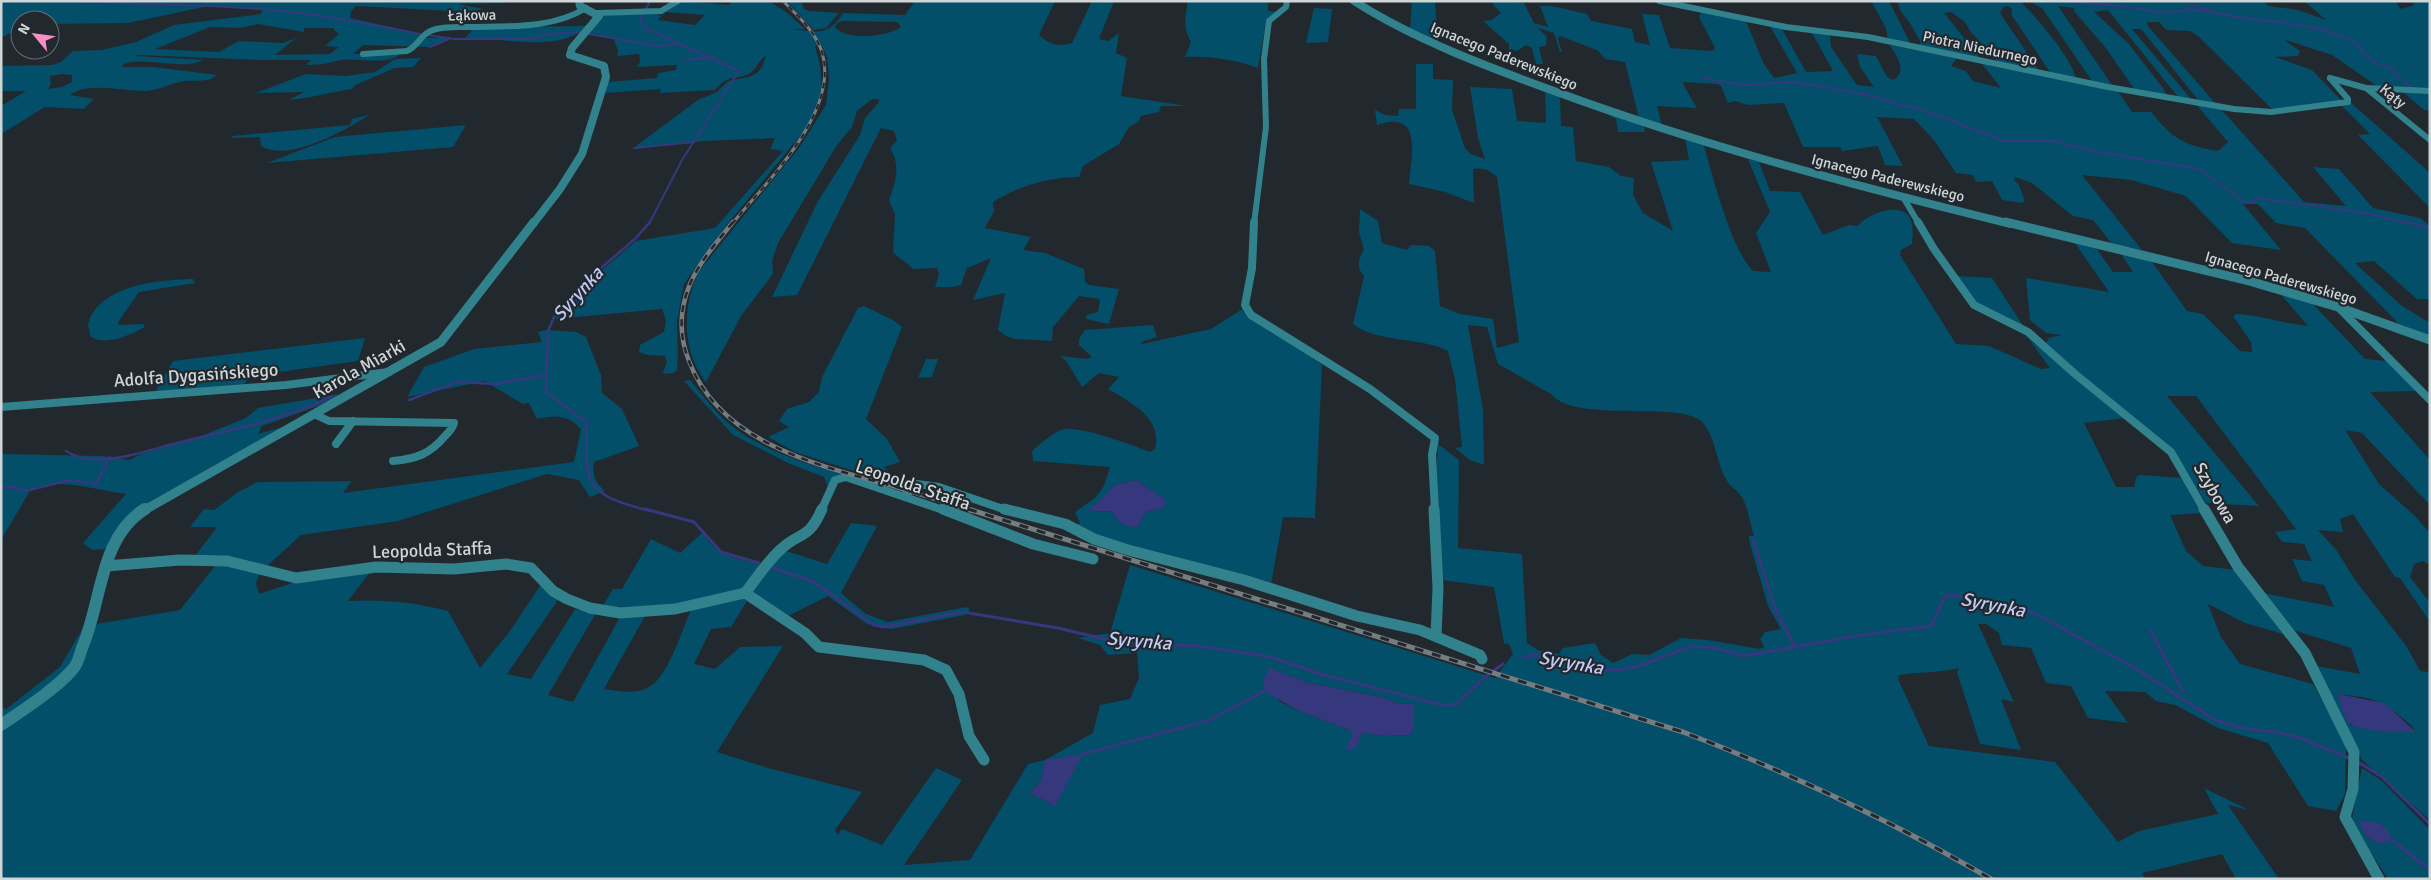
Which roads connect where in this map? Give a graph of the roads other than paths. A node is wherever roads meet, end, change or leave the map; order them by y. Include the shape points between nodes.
1 (579, 1) edge
2 (678, 1) edge
3 (1287, 1) edge
4 (1354, 1) edge
5 (1659, 1) edge
6 (586, 8) junction
7 (597, 13) junction
8 (363, 54) dead end
9 (2366, 88) junction
10 (2413, 90) joint
11 (2430, 91) edge
12 (2348, 102) joint
13 (2430, 140) edge
14 (1904, 197) junction
15 (2338, 308) junction
16 (2430, 340) edge
17 (392, 371) junction
18 (2430, 400) edge
19 (1, 407) edge
20 (314, 414) junction
21 (353, 421) junction
22 (336, 444) dead end
23 (393, 461) dead end
24 (904, 496) junction
25 (1093, 559) dead end
26 (106, 566) junction
27 (745, 593) junction
28 (1436, 636) junction
29 (1482, 659) dead end
30 (1, 725) edge
31 (984, 760) dead end
32 (2355, 766) joint
33 (2379, 879) edge

1 - 6 street via 580,6
2 - 7 street via 664,10
3 - 28 street via 1286,7 1269,21 1264,59 1266,127 1255,206 1252,268 1245,306 1263,324 1370,389 1435,438 1432,455 1438,569
4 - 14 street, Ignacego Paderewskiego via 1385,21 1556,92 1751,157
5 - 12 street, Piotra Niedurnego via 1786,27 1876,39 2108,88 2234,109 2270,112
6 - 7 street
6 - 8 street, Łąkowa via 571,17 526,26 438,28 424,34 407,51
7 - 17 street, Karola Miarki via 598,19 570,53 604,66 606,72 582,154 560,189 441,342
9 - 10 street, Kąty
9 - 12 street, Kąty via 2329,79
9 - 13 street, Kąty
10 - 11 street
14 - 15 street, Ignacego Paderewskiego via 2192,266
14 - 32 street, Szybowa via 1934,250 1974,305 2028,332 2171,452 2238,567 2305,653 2354,752
15 - 16 street, Ignacego Paderewskiego
15 - 18 street
17 - 19 street, Adolfa Dygasińskiego via 286,385
17 - 20 street, Karola Miarki
20 - 21 street via 330,421
20 - 26 street, Karola Miarki via 141,512 115,540
21 - 22 street
21 - 23 street via 454,423 430,453
24 - 25 street, Leopolda Staffa via 1033,544
24 - 27 street, Leopolda Staffa via 846,477 835,480 816,523 808,533 782,549
24 - 28 street via 917,484 939,487 1002,509 1066,524 1094,539 1128,550
26 - 27 street, Leopolda Staffa via 180,560 227,561 296,578 376,567 454,569 506,564 531,568 553,591 567,599 590,608 620,613 675,609
26 - 30 street, Karola Miarki via 90,628 74,668
27 - 31 street via 805,633 819,647 924,660 946,670 959,694 969,736
28 - 29 street via 1480,655
32 - 33 street, Szybowa via 2353,789 2344,817

